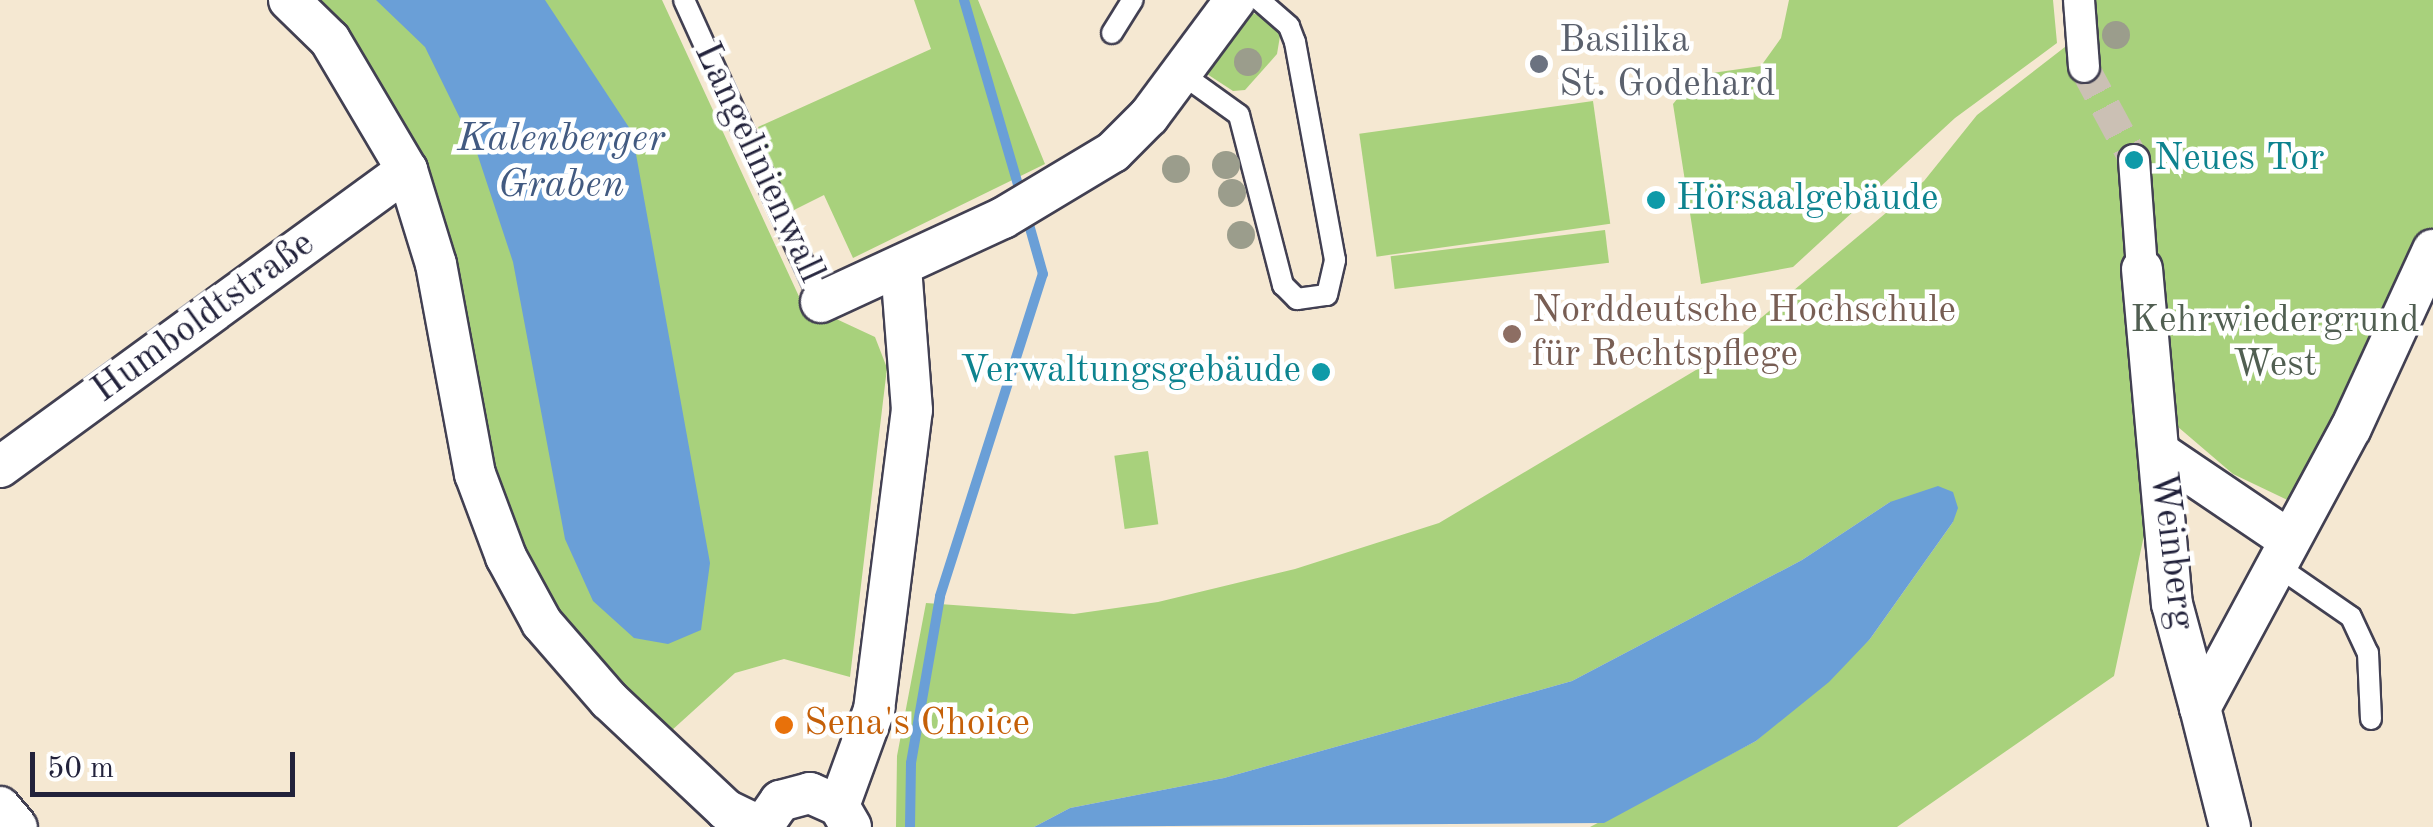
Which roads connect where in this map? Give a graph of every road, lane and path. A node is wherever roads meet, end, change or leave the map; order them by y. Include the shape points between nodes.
1 (289, 0) edge
2 (684, 0) edge
3 (1133, 0) edge
4 (1235, 0) edge
5 (1259, 0) edge
6 (2079, 0) edge
7 (1112, 33) dead end
8 (2084, 67) tunnel mouth
9 (1182, 74) junction
10 (2134, 160) tunnel mouth
11 (407, 170) junction
12 (2433, 250) edge
13 (901, 268) junction
14 (2142, 269) joint
15 (821, 302) joint
16 (2159, 452) junction
17 (0, 467) edge
18 (2283, 553) junction
19 (2200, 708) junction
20 (2371, 719) dead end
21 (0, 807) edge
22 (845, 817) edge
23 (17, 827) edge
24 (761, 827) edge
25 (2230, 827) edge

1 - 11 street via 330,40
2 - 15 lane, Langelinienwall
3 - 7 lane
4 - 9 street, Langelinienwall
5 - 9 lane via 1289,26 1296,42 1335,260 1326,295 1297,299 1283,286 1238,115
6 - 8 street
9 - 13 street, Langelinienwall via 1113,152 1003,218
10 - 14 street, Weinberg
11 - 17 street, Humboldtstraße
11 - 24 street via 436,264 476,474 506,557 542,623 609,700 726,810
12 - 18 street, Weinberg via 2351,428
13 - 15 street, Langelinienwall
13 - 22 street via 912,410 874,710
14 - 16 street, Weinberg
16 - 18 street, Weinberg
16 - 19 street, Weinberg via 2172,604
18 - 19 street, Weinberg
18 - 20 lane via 2351,617 2368,653
19 - 25 street, Weinberg
21 - 23 street
22 - 24 street via 826,797 794,794

